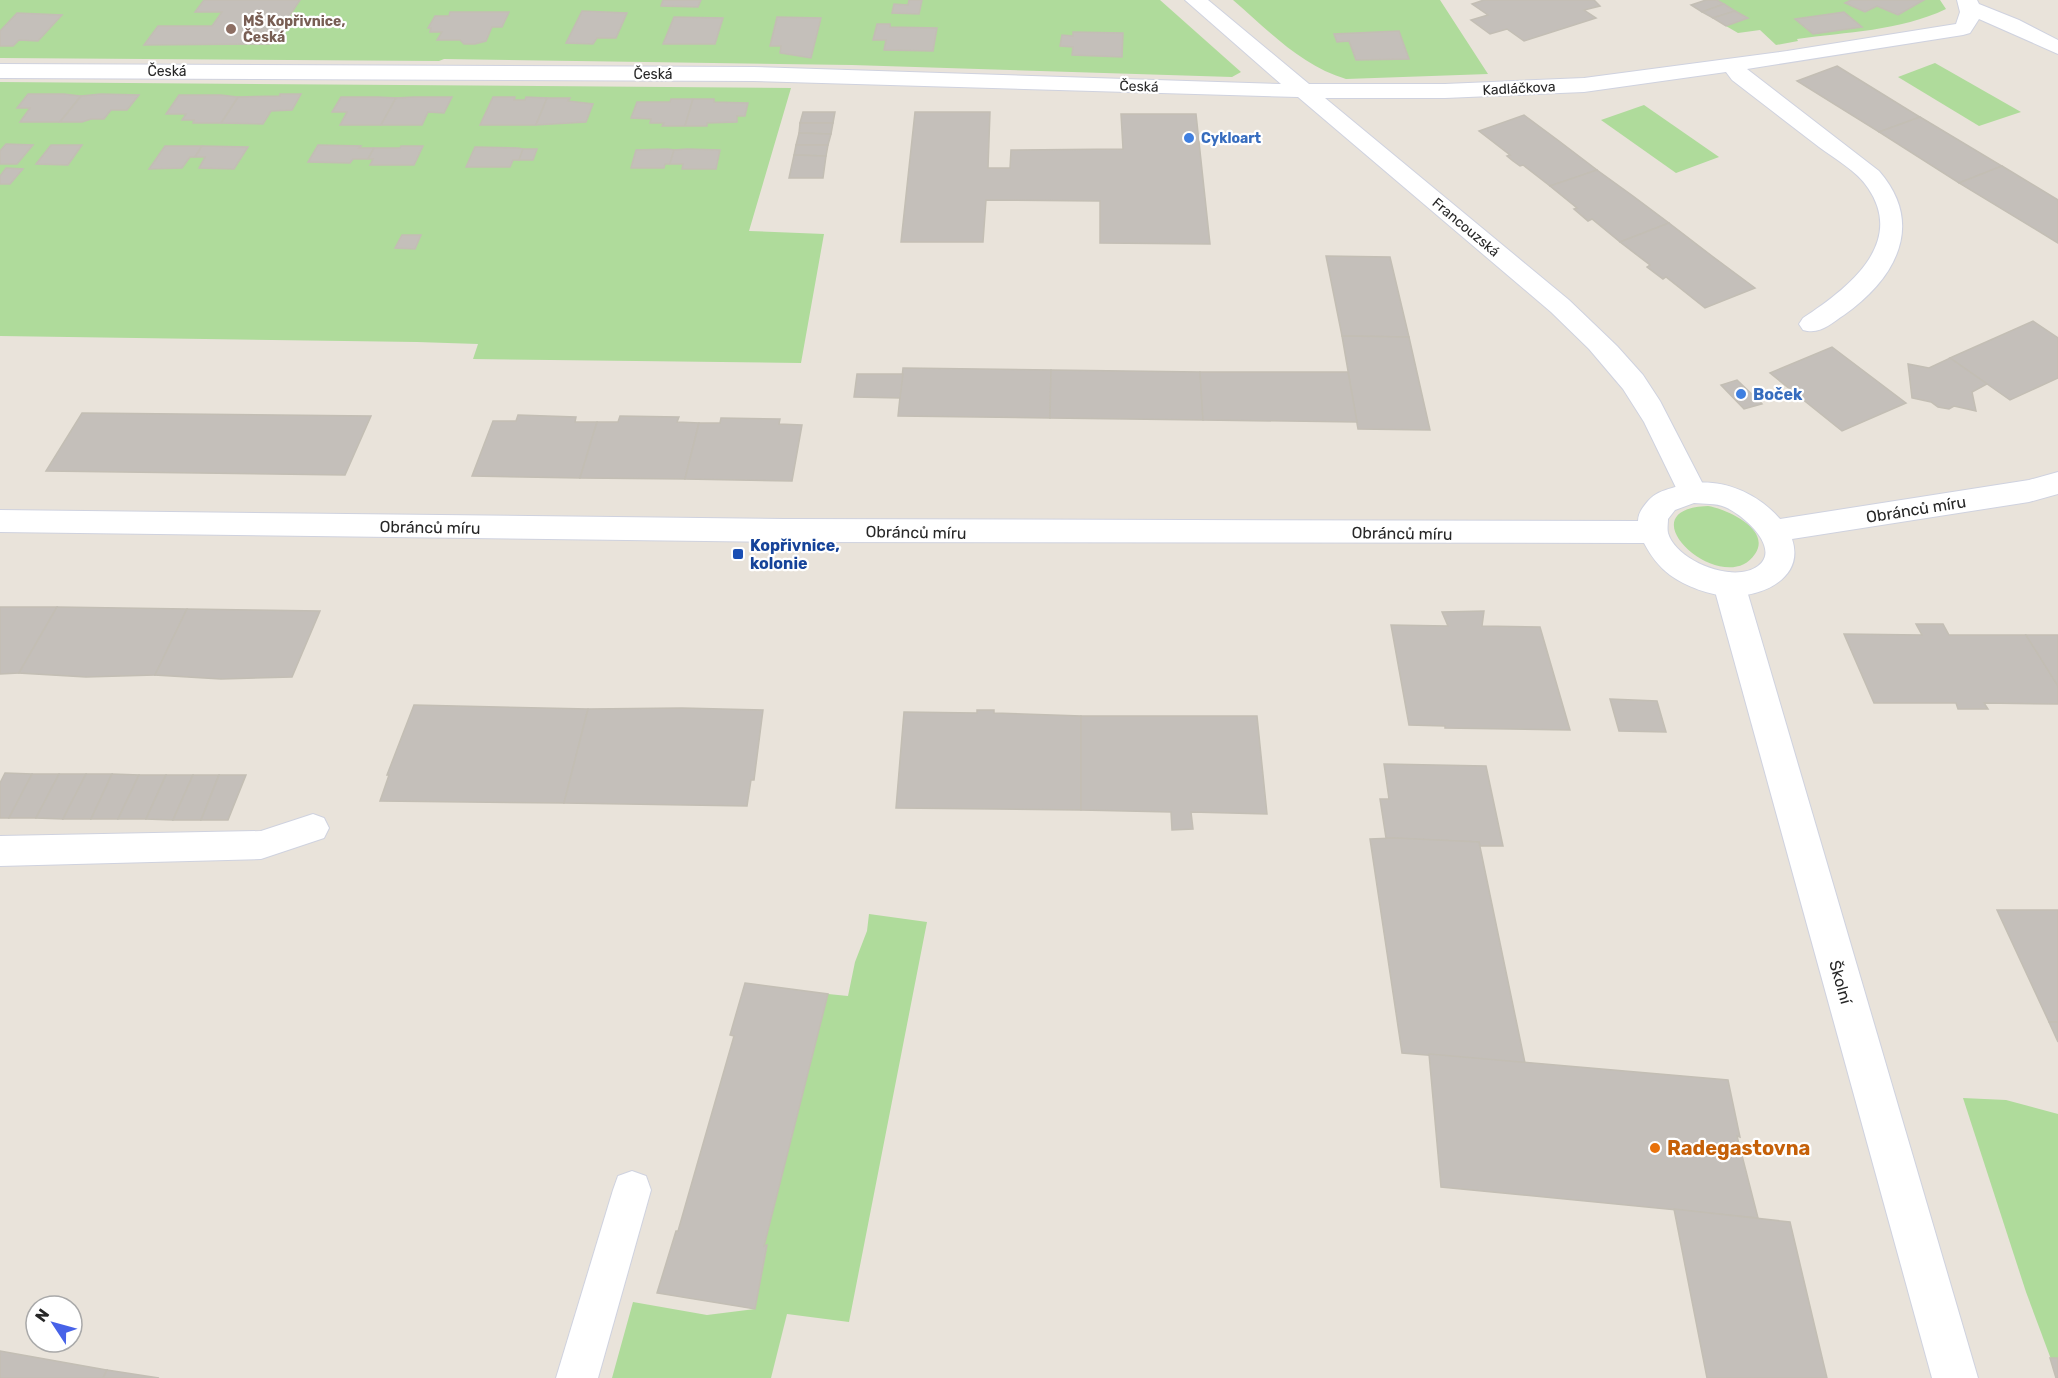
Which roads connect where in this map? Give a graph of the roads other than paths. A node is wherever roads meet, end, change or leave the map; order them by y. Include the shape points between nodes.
1 (1195, 0) edge
2 (1969, 4) edge
3 (2058, 48) edge
4 (1732, 65) junction
5 (0, 71) edge
6 (1306, 92) junction
7 (1812, 324) dead end
8 (2058, 483) edge
9 (1692, 492) junction
10 (0, 521) edge
11 (1773, 531) junction
12 (1652, 532) junction
13 (1729, 585) junction
14 (312, 828) dead end
15 (0, 851) edge
16 (632, 1190) dead end
17 (576, 1378) edge
18 (1955, 1378) edge

1 - 6 street, Francouzská
2 - 3 street, Kadláčkova
2 - 4 street, Kadláčkova via 1970,19 1962,29
4 - 6 street, Kadláčkova via 1584,85
4 - 7 street via 1871,176 1892,216 1888,248 1878,270 1847,300
5 - 6 street, Česká via 753,74
6 - 9 street, Francouzská via 1593,336 1633,382
8 - 11 street, Obránců míru via 2029,491
9 - 11 street via 1714,493 1735,500 1755,511
9 - 12 street via 1674,495 1660,504 1652,517
10 - 12 street, Obránců míru via 980,532
11 - 13 street via 1780,555 1775,568 1764,578
12 - 13 street via 1658,546 1679,566 1707,580
13 - 18 street, Školní
14 - 15 lane via 261,845
16 - 17 lane

